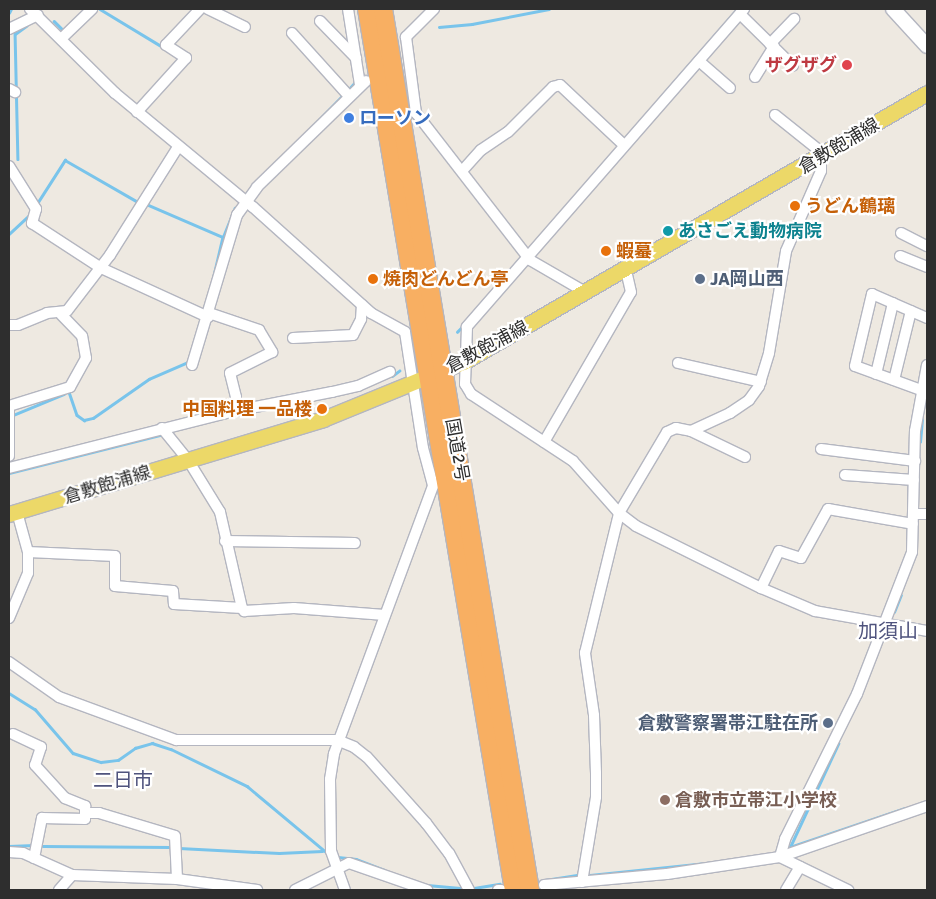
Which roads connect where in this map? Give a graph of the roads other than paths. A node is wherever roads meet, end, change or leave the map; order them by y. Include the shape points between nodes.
1 (92, 9) edge
2 (200, 9) edge
3 (208, 9) edge
4 (348, 9) edge
5 (367, 9) edge
6 (383, 9) edge
7 (434, 9) edge
8 (893, 9) edge
9 (742, 11) edge
10 (34, 12) edge
11 (794, 19) dead end
12 (320, 20) dead end
13 (245, 28) dead end
14 (9, 29) edge
15 (292, 33) dead end
16 (62, 38) junction
17 (772, 45) junction
18 (927, 46) edge
19 (356, 58) junction
20 (699, 61) junction
21 (793, 66) dead end
22 (755, 76) dead end
23 (730, 88) dead end
24 (347, 93) junction
25 (927, 93) edge
26 (137, 112) junction
27 (775, 115) dead end
28 (622, 143) junction
29 (178, 147) junction
30 (823, 156) junction
31 (9, 166) edge
32 (462, 171) junction
33 (245, 201) junction
34 (901, 233) dead end
35 (927, 246) edge
36 (526, 254) junction
37 (900, 256) dead end
38 (927, 267) edge
39 (101, 268) junction
40 (626, 270) junction
41 (587, 293) junction
42 (893, 303) junction
43 (362, 305) junction
44 (911, 311) junction
45 (61, 314) junction
46 (209, 315) junction
47 (927, 318) edge
48 (9, 325) edge
49 (293, 338) dead end
50 (465, 361) junction
51 (678, 363) dead end
52 (927, 365) edge
53 (192, 366) dead end
54 (390, 372) dead end
55 (876, 374) junction
56 (428, 378) junction
57 (894, 380) junction
58 (761, 382) junction
59 (921, 390) junction
60 (235, 411) junction
61 (164, 431) junction
62 (691, 431) junction
63 (544, 442) junction
64 (821, 449) dead end
65 (9, 456) edge
66 (745, 457) dead end
67 (188, 460) junction
68 (915, 461) junction
69 (9, 468) edge
70 (845, 474) dead end
71 (914, 480) junction
72 (13, 513) edge
73 (619, 513) junction
74 (927, 514) edge
75 (913, 519) junction
76 (225, 541) junction
77 (355, 543) dead end
78 (28, 552) junction
79 (761, 588) junction
80 (242, 608) junction
81 (385, 615) junction
82 (9, 618) edge
83 (886, 626) junction
84 (927, 632) edge
85 (9, 662) edge
86 (13, 734) dead end
87 (337, 740) junction
88 (927, 806) edge
89 (85, 813) junction
90 (9, 852) edge
91 (780, 857) junction
92 (34, 858) junction
93 (800, 867) junction
94 (336, 868) junction
95 (72, 875) junction
96 (177, 879) junction
97 (582, 882) junction
98 (407, 888) edge
99 (537, 888) edge
100 (59, 890) edge
101 (257, 890) edge
102 (295, 890) edge
103 (345, 890) edge
104 (426, 890) edge
105 (469, 890) edge
106 (514, 890) edge
107 (786, 890) edge
108 (848, 890) edge

1 - 16 street
2 - 26 street via 168,48 186,58
3 - 13 street
4 - 19 street
5 - 56 highway, 国道2号
6 - 56 highway, 国道2号
7 - 32 street via 406,37 403,46 416,114
8 - 18 main road
9 - 17 street
9 - 20 street
10 - 14 street
10 - 16 street
11 - 17 street
12 - 19 street
15 - 24 street
16 - 26 street
17 - 21 street
17 - 22 street
19 - 24 street via 361,80
20 - 23 street
20 - 28 street
24 - 33 street
25 - 30 main road, 倉敷飽浦線
26 - 29 street
27 - 30 street
28 - 32 street via 560,85 553,87 508,132 481,150
28 - 36 street
29 - 33 street
29 - 39 street
30 - 40 main road, 倉敷飽浦線
30 - 58 street via 821,171 786,251
31 - 39 street via 36,209 32,223
32 - 36 street
33 - 43 street
33 - 46 street via 230,228
34 - 35 street
36 - 41 street via 532,263
36 - 50 street via 466,327
37 - 38 street
39 - 45 street via 67,311
39 - 46 street
40 - 41 main road, 倉敷飽浦線
40 - 63 street via 631,292
41 - 50 main road, 倉敷飽浦線
42 - 44 street
42 - 55 street
42 - 55 street via 872,294 855,366
43 - 49 street via 361,318 353,335
43 - 56 street via 405,332
44 - 47 street
44 - 57 street
45 - 48 street via 47,313
45 - 65 street via 82,336 86,358 70,387 10,406
46 - 53 street
46 - 60 street via 259,330 272,352 230,373 236,397
50 - 56 main road, 倉敷飽浦線
50 - 63 street via 468,391
51 - 58 street
52 - 59 street
54 - 60 street via 332,392
55 - 57 street
56 - 67 main road, 倉敷飽浦線 via 324,419
56 - 81 street via 423,448 433,486
56 - 99 highway, 国道2号
56 - 106 highway, 国道2号
57 - 59 street
58 - 62 street via 749,400 730,413
59 - 68 street
60 - 61 street
61 - 67 street
61 - 69 street
62 - 66 street
62 - 73 street via 676,428 668,432
63 - 73 street via 573,461
64 - 68 street
67 - 72 main road, 倉敷飽浦線
67 - 76 street via 220,512
68 - 71 street
70 - 71 street
71 - 75 street
72 - 78 street
73 - 79 street via 643,530
73 - 97 street via 585,653 594,715 596,797
74 - 75 street
75 - 79 street via 828,509 801,558 780,551
75 - 83 street via 912,552
76 - 77 street
76 - 80 street
78 - 80 street via 115,556 115,586 173,591 174,604
78 - 82 street via 28,573
79 - 83 street via 815,612
80 - 81 street via 244,611 294,608
81 - 87 street
83 - 84 street
83 - 91 street via 857,694 785,839
85 - 87 street via 59,697 176,740
86 - 89 street via 41,747 35,765 65,798 85,806
87 - 94 street via 330,779 331,851
87 - 105 street via 367,757 449,852
88 - 91 street
89 - 92 street via 85,819 42,818
89 - 96 street via 175,836
90 - 92 street
91 - 93 street
91 - 97 street via 718,868
92 - 95 street
93 - 107 street
93 - 108 street
94 - 98 street via 355,864
94 - 102 street
94 - 103 street
95 - 96 street
95 - 100 street
96 - 101 street
97 - 99 street
98 - 104 street

